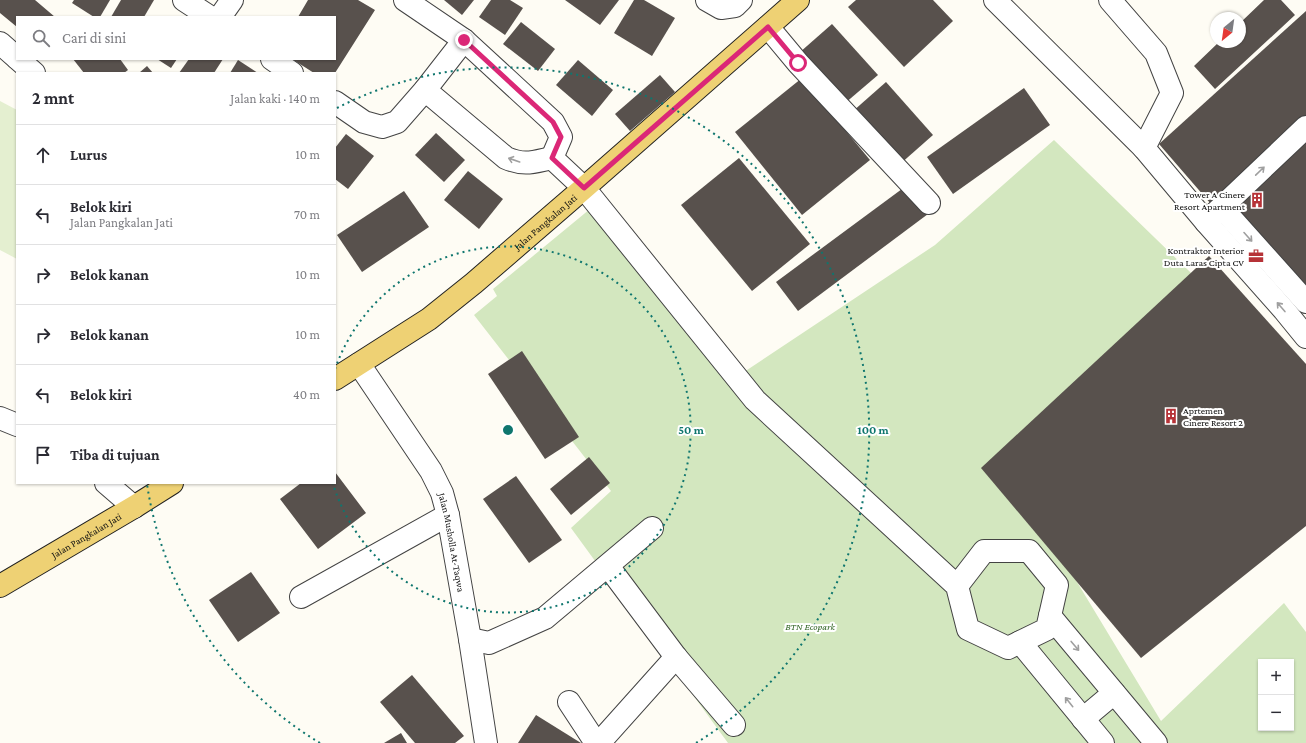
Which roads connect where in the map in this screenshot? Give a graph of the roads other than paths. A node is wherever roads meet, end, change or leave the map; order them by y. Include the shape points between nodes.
1 (184, 0) edge
2 (232, 0) edge
3 (404, 0) edge
4 (707, 0) edge
5 (740, 0) edge
6 (798, 0) edge
7 (994, 0) edge
8 (1110, 0) edge
9 (208, 16) edge
10 (221, 16) edge
11 (768, 27) junction
12 (464, 40) junction
13 (0, 42) edge
14 (16, 56) edge
15 (20, 60) edge
16 (273, 60) edge
17 (33, 72) edge
18 (291, 72) edge
19 (425, 90) junction
20 (336, 103) edge
21 (1306, 127) edge
22 (1144, 148) junction
23 (552, 158) junction
24 (584, 188) junction
25 (929, 203) dead end
26 (1214, 215) junction
27 (1306, 302) edge
28 (1303, 342) edge
29 (359, 364) junction
30 (336, 379) edge
31 (0, 418) edge
32 (16, 425) edge
33 (107, 484) edge
34 (170, 484) edge
35 (134, 508) junction
36 (448, 515) junction
37 (652, 528) dead end
38 (608, 566) junction
39 (0, 586) edge
40 (957, 586) junction
41 (301, 597) dead end
42 (1050, 616) junction
43 (470, 639) junction
44 (1020, 642) junction
45 (676, 657) junction
46 (1114, 693) junction
47 (569, 702) dead end
48 (1083, 719) junction
49 (734, 725) dead end
50 (486, 743) edge
51 (598, 743) edge
52 (1103, 743) edge
53 (1156, 743) edge

1 - 9 street
2 - 10 street
3 - 12 street
4 - 5 street via 721,8 735,6
6 - 11 main road, Jalan Pangkalan Jati
7 - 22 street
8 - 22 street via 1156,53 1172,93
11 - 24 main road, Jalan Pangkalan Jati
11 - 25 street via 798,63
12 - 19 street
12 - 23 street via 553,122 561,137
13 - 14 street
15 - 17 street
16 - 18 street
19 - 20 street via 397,122 382,127 364,122
23 -> 19 street via 518,163 506,158
26 -> 21 street
22 - 26 street
23 - 24 street
24 - 29 main road, Jalan Pangkalan Jati via 429,319
24 - 40 street via 755,400
26 -> 27 street
28 -> 26 street via 1284,310
29 - 30 main road, Jalan Pangkalan Jati
29 - 36 street, Jalan Musholla At-Taqwa via 431,471 442,493
31 - 32 street
33 - 35 street
34 - 35 main road, Jalan Pangkalan Jati
35 - 39 main road, Jalan Pangkalan Jati
36 - 41 street
36 - 43 street, Jalan Musholla At-Taqwa
37 - 38 street
38 - 43 street via 546,618 489,644
38 - 45 street
40 - 42 street via 984,551 1029,551 1057,586
40 - 44 street via 968,629 1008,648
42 - 44 street via 1047,629
42 -> 46 street
43 - 50 street, Jalan Musholla At-Taqwa
48 -> 44 street
45 - 49 street
45 - 51 street
46 - 48 street
46 - 53 street
47 - 51 street
48 - 52 street

